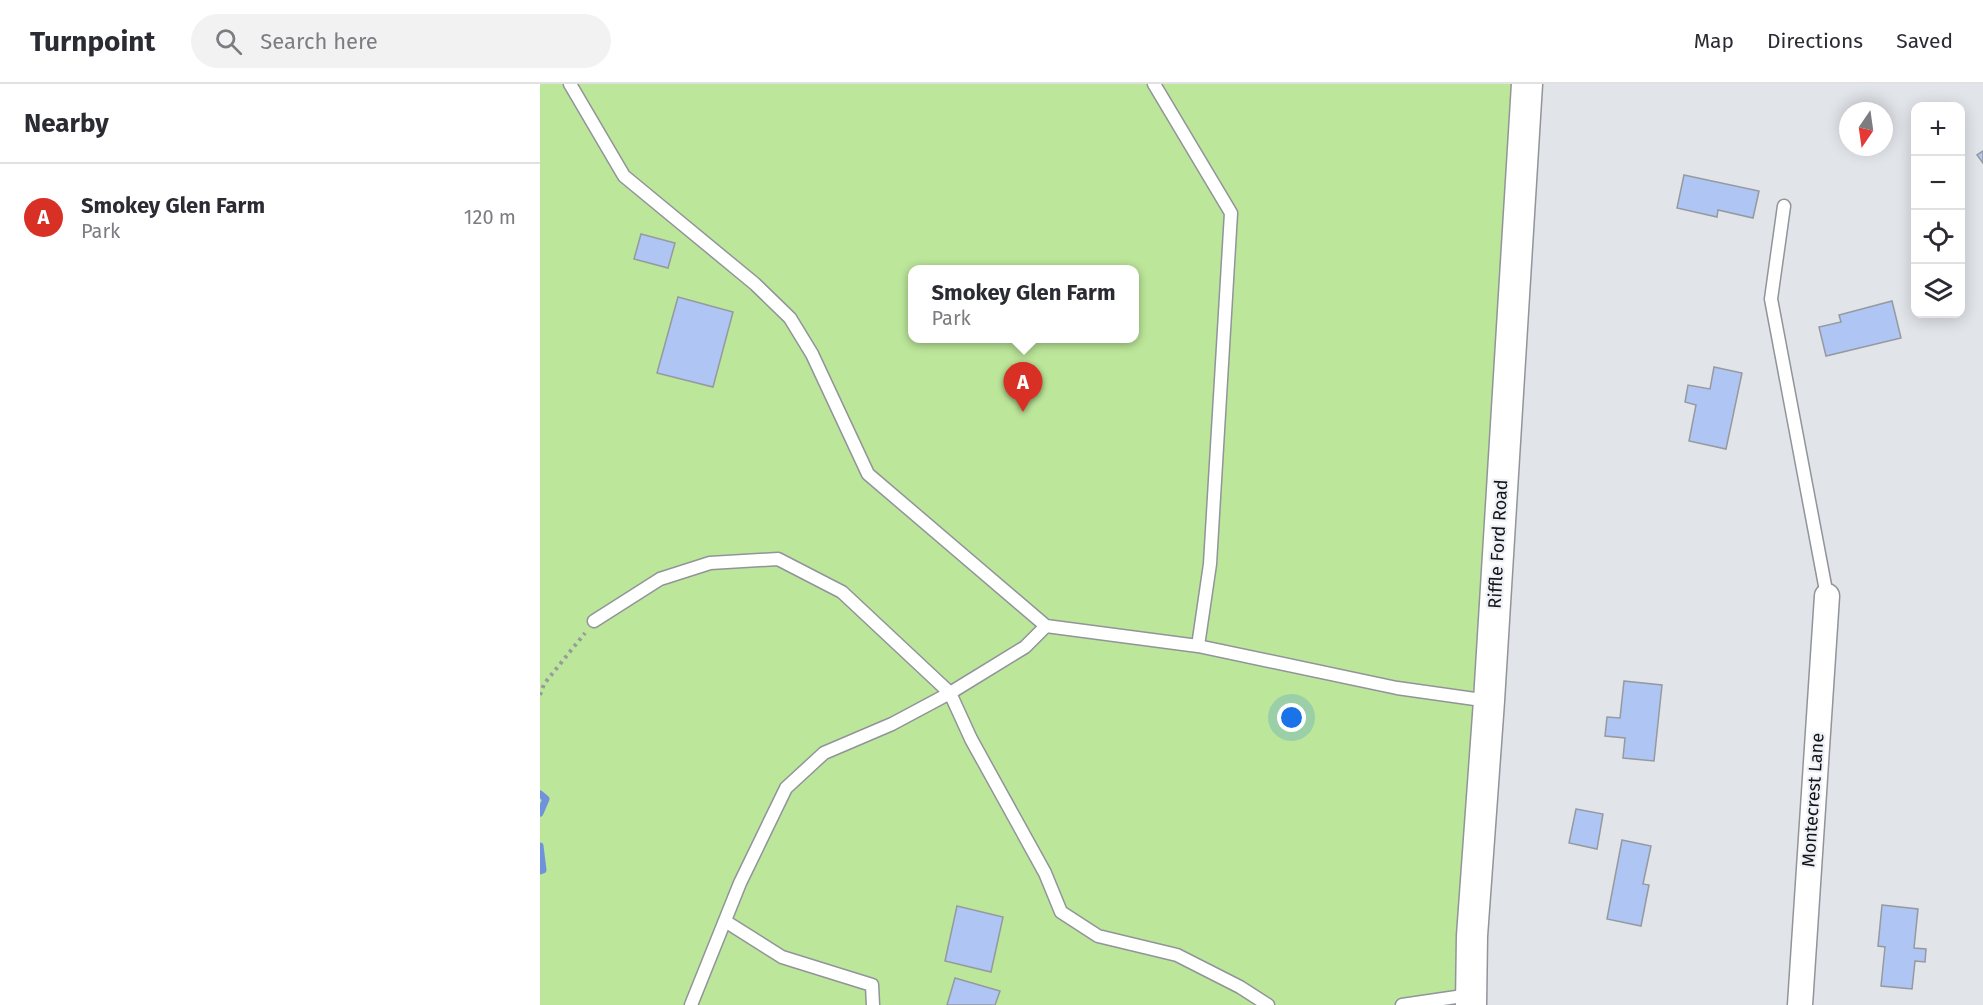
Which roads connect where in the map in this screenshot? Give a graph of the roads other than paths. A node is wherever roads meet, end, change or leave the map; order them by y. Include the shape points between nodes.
1 (570, 84) edge
2 (1154, 84) edge
3 (1527, 84) edge
4 (1784, 206) dead end
5 (1827, 596) joint
6 (594, 621) road end
7 (1046, 626) junction
8 (1198, 646) junction
9 (950, 693) junction
10 (1488, 701) junction
11 (724, 921) junction
12 (1471, 1000) edge
13 (692, 1005) edge
14 (873, 1005) edge
15 (1268, 1005) edge
16 (1402, 1005) edge
17 (1800, 1005) edge

1 - 7 lane via 624,176 755,284 790,318 812,354 868,474
2 - 8 lane via 1231,213 1210,564
3 - 10 street, Riffle Ford Road
4 - 5 lane via 1771,299
5 - 17 street, Montecrest Lane
6 - 9 lane via 660,579 710,563 778,559 842,591
7 - 8 lane
7 - 9 lane via 1025,647
8 - 10 lane via 1396,688
9 - 11 lane via 892,724 824,753 786,788
9 - 15 lane via 1045,873 1061,912 1098,936 1177,955
10 - 12 street, Riffle Ford Road
11 - 13 lane
11 - 14 lane via 782,957 872,985
12 - 16 lane

